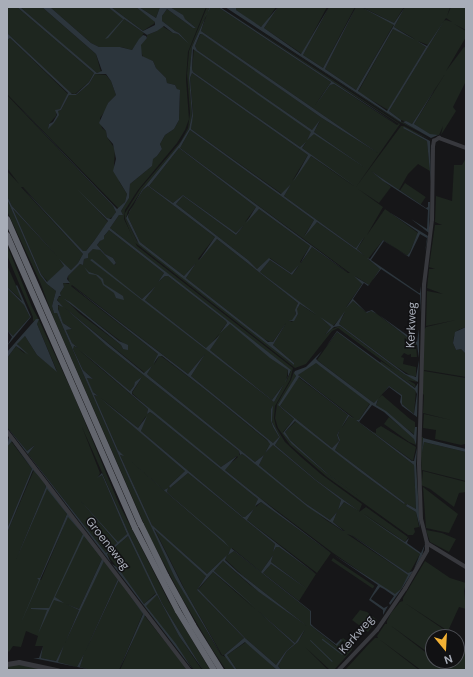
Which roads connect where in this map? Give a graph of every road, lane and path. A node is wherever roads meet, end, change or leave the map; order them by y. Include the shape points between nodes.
1 (466, 148) edge
2 (7, 219) edge
3 (7, 235) edge
4 (7, 431) edge
5 (427, 543) junction
6 (433, 548) junction
7 (427, 551) junction
8 (466, 567) edge
9 (7, 664) edge
10 (58, 670) edge
11 (190, 670) edge
12 (214, 670) edge
13 (221, 670) edge
14 (339, 670) edge

1 - 5 street, Kerkweg via 439,138 434,141 433,147 432,220 424,285 418,464 420,519
2 - 13 highway via 141,525 174,590
3 - 12 highway via 136,528 178,611
4 - 11 street, Groeneweg
5 - 6 street
5 - 7 street, Kerkweg
6 - 7 street
6 - 8 street
7 - 14 street, Kerkweg via 377,630
9 - 10 street via 19,662

